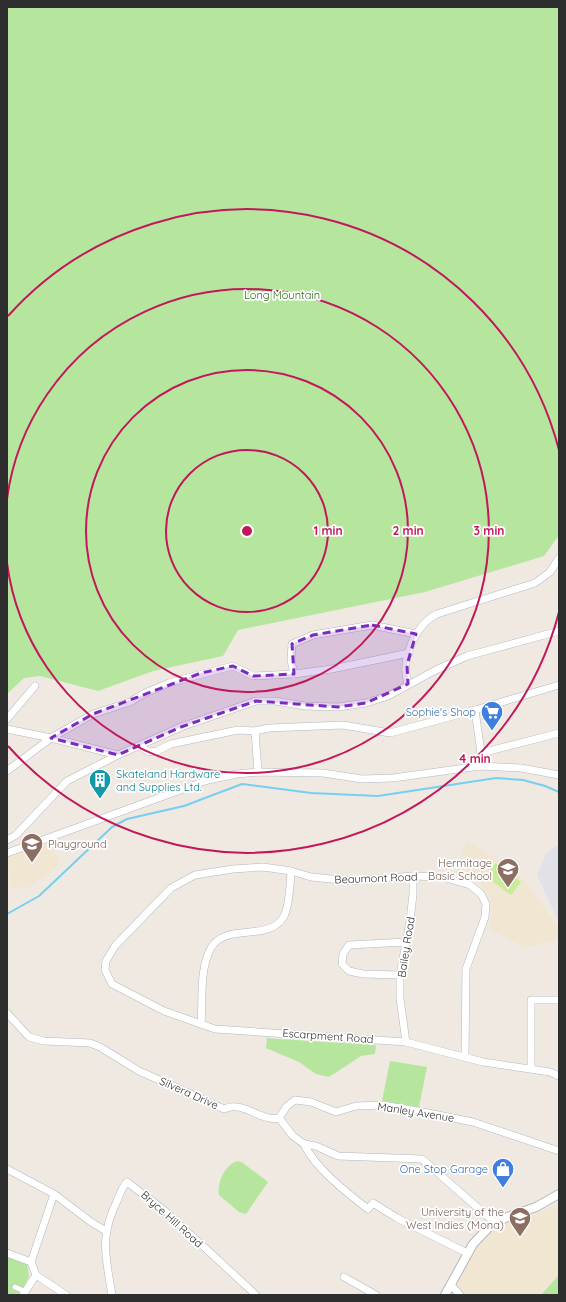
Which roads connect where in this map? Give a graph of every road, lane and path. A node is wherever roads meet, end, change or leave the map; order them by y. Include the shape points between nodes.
1 (559, 558) edge
2 (559, 631) edge
3 (416, 634) junction
4 (409, 653) junction
5 (294, 674) junction
6 (408, 684) junction
7 (559, 685) edge
8 (35, 686) dead end
9 (475, 710) junction
10 (7, 719) edge
11 (7, 729) edge
12 (255, 731) junction
13 (559, 733) edge
14 (51, 738) junction
15 (140, 746) junction
16 (481, 753) junction
17 (118, 755) junction
18 (480, 766) junction
19 (7, 771) edge
20 (258, 772) junction
21 (559, 775) edge
22 (7, 840) edge
23 (7, 853) edge
24 (291, 871) junction
25 (413, 876) junction
26 (406, 942) junction
27 (400, 975) junction
28 (107, 976) joint
29 (559, 1000) edge
30 (7, 1013) edge
31 (202, 1024) junction
32 (406, 1042) junction
33 (465, 1056) junction
34 (531, 1068) junction
35 (559, 1076) edge
36 (279, 1118) junction
37 (304, 1144) junction
38 (559, 1151) edge
39 (7, 1169) edge
40 (54, 1194) junction
41 (559, 1194) edge
42 (494, 1222) junction
43 (106, 1231) junction
44 (7, 1253) edge
45 (467, 1253) junction
46 (31, 1262) junction
47 (36, 1274) junction
48 (344, 1277) dead end
49 (451, 1285) junction
50 (15, 1287) dead end
51 (24, 1293) edge
52 (66, 1295) edge
53 (112, 1295) edge
54 (256, 1295) edge
55 (376, 1295) edge
56 (445, 1295) edge
57 (460, 1295) edge

1 - 3 street via 550,572 535,584 438,614 426,621
2 - 6 street via 467,656
3 - 4 street
3 - 5 street via 372,625 313,635 292,644 291,660
4 - 5 street via 332,670
4 - 6 street via 406,676
5 - 14 street via 253,676 234,666 201,673 169,683 130,702 93,714
6 - 15 street via 388,696 366,703 338,707 256,701 181,727
7 - 9 street
8 - 10 street
9 - 12 street via 390,733 343,725 269,728
9 - 16 street
11 - 14 street
12 - 15 street via 238,730 171,744 157,751 149,752
12 - 20 street
13 - 16 street
14 - 17 street
14 - 19 street
15 - 17 street
16 - 18 street
17 - 22 street via 68,781 16,835
18 - 20 street via 393,778 362,779 323,773
18 - 21 street via 521,768
20 - 23 street via 208,780
24 - 25 street, Beaumont Road via 311,877 350,881
24 - 28 street, Beaumont Road via 263,867 233,869 195,875 171,888 115,946 106,961
24 - 31 street via 285,914 278,924 267,929 230,934 218,939 212,947 204,969
25 - 26 street, Bailey Road
25 - 33 street, Beaumont Road via 442,877 470,885 481,894 486,904 485,917 466,969
26 - 27 street, Bailey Road
26 - 27 street via 349,945 343,954 342,964 349,971
27 - 32 street, Bailey Road via 400,998
28 - 31 street, Escarpment Road via 112,984 164,1011
29 - 34 street via 531,1000
30 - 36 street, Silvera Drive via 29,1037 44,1041 90,1043 139,1071 224,1109 230,1106 243,1108 266,1118
31 - 32 street, Escarpment Road via 215,1029 248,1032
32 - 33 street, Escarpment Road
33 - 34 street, Escarpment Road via 483,1062
34 - 35 street, Escarpment Road
36 - 37 street via 293,1136
36 - 38 street, Manley Avenue via 295,1100 311,1102 336,1112 356,1106 383,1105 473,1122
37 - 42 street via 316,1146 338,1156 422,1160
37 - 45 street via 317,1164 368,1210 373,1203
39 - 40 street
40 - 43 street
40 - 46 street
41 - 42 street via 536,1207
42 - 45 street
43 - 53 street via 105,1260
43 - 54 street, Bryce Hill Road via 123,1188 129,1182
44 - 46 street
45 - 49 street
46 - 47 street
47 - 51 street
47 - 52 street
48 - 55 street
49 - 56 street
49 - 57 street
50 - 51 street

